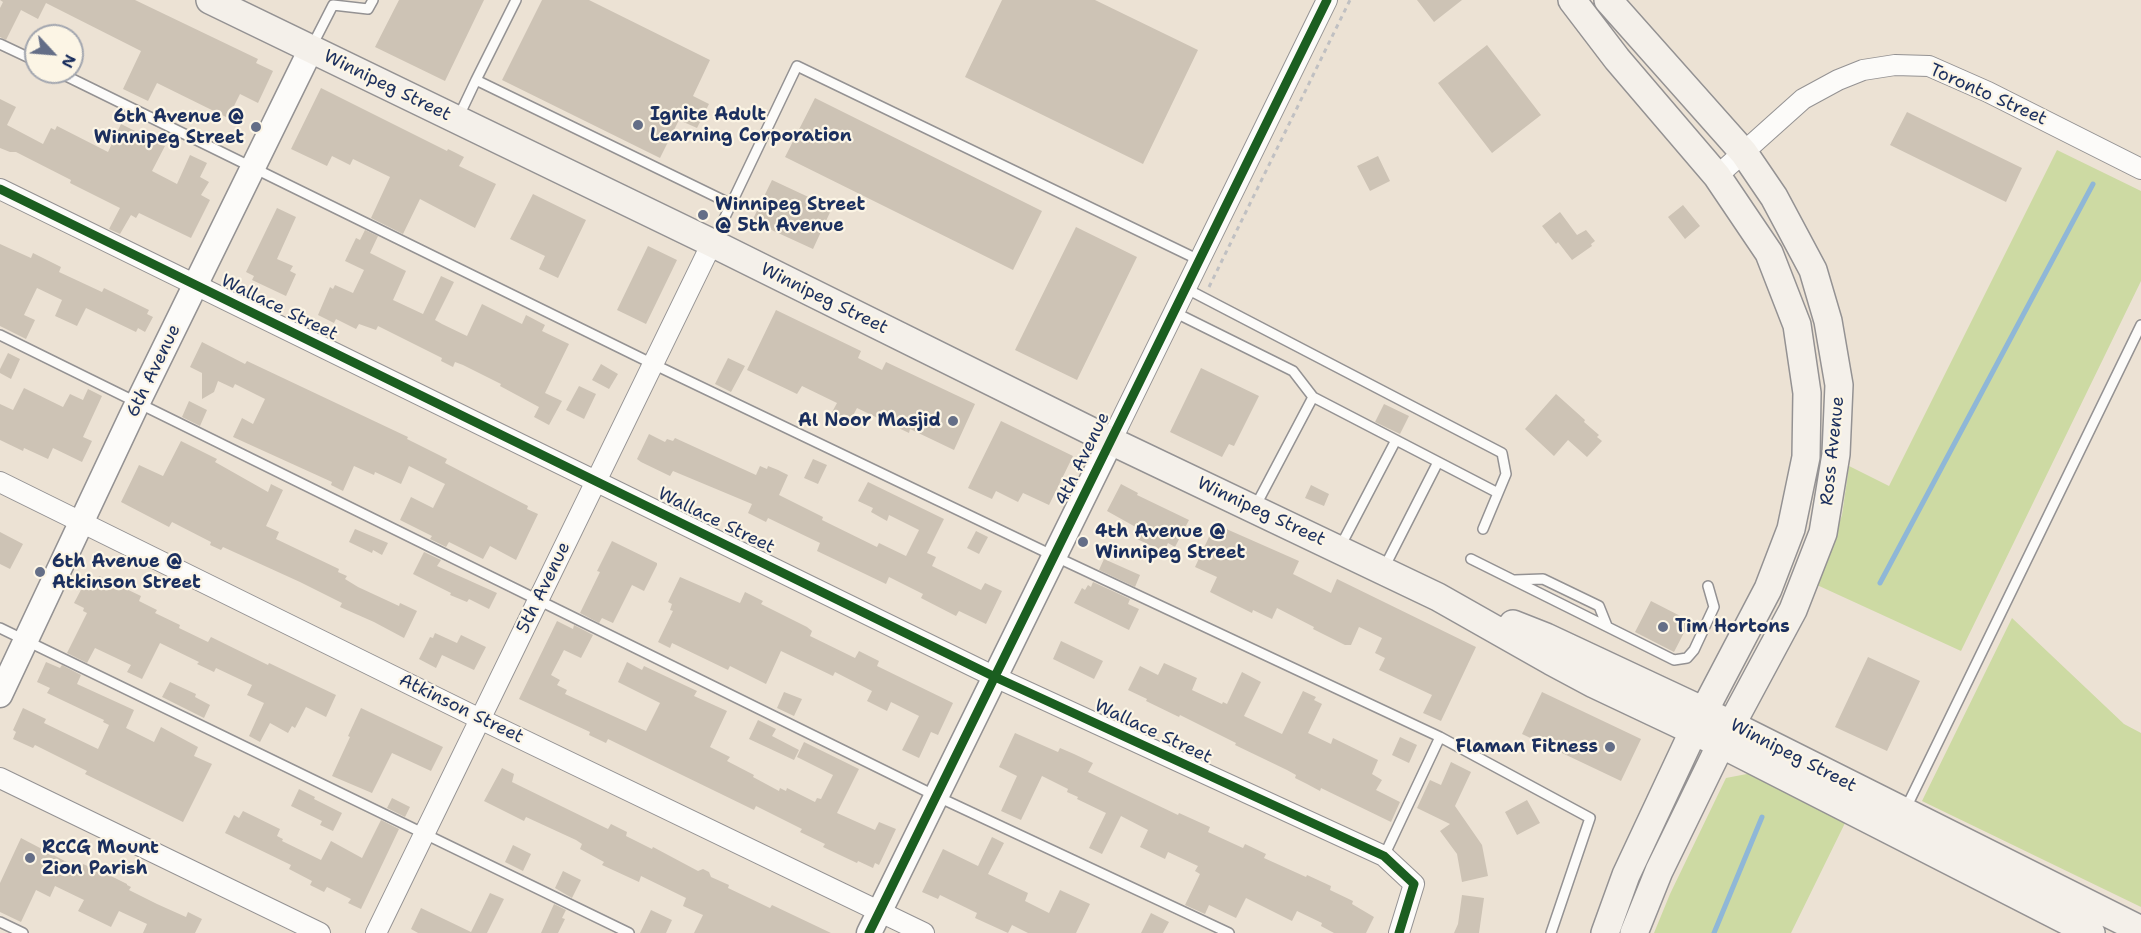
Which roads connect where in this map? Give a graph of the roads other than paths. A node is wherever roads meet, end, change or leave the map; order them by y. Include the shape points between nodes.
1 (210, 0) edge
2 (373, 0) edge
3 (516, 0) edge
4 (1327, 0) edge
5 (1572, 0) edge
6 (1608, 0) edge
7 (335, 3) edge
8 (0, 44) edge
9 (311, 49) junction
10 (24, 56) edge
11 (476, 80) junction
12 (83, 84) edge
13 (457, 120) junction
14 (1744, 153) junction
15 (253, 167) junction
16 (2141, 169) edge
17 (1717, 176) junction
18 (0, 189) edge
19 (731, 204) junction
20 (712, 243) junction
21 (1199, 260) junction
22 (195, 285) junction
23 (1185, 288) junction
24 (1174, 312) junction
25 (2141, 325) edge
26 (0, 335) edge
27 (652, 364) junction
28 (1313, 397) junction
29 (138, 402) junction
30 (1396, 440) junction
31 (1111, 441) junction
32 (1438, 462) junction
33 (597, 481) junction
34 (0, 482) edge
35 (1498, 493) junction
36 (1254, 509) junction
37 (82, 522) junction
38 (1483, 529) dead end
39 (1339, 549) junction
40 (1054, 556) junction
41 (1471, 559) dead end
42 (1382, 570) junction
43 (1513, 580) junction
44 (1708, 586) dead end
45 (539, 599) junction
46 (1607, 626) junction
47 (0, 628) edge
48 (26, 640) junction
49 (995, 677) junction
50 (0, 695) edge
51 (480, 719) junction
52 (1698, 721) junction
53 (1726, 735) junction
54 (1440, 738) junction
55 (0, 778) edge
56 (936, 796) junction
57 (1904, 812) junction
58 (424, 835) junction
59 (1384, 856) junction
60 (0, 922) edge
61 (875, 922) edge
62 (2141, 930) edge
63 (23, 933) edge
64 (320, 933) edge
65 (376, 933) edge
66 (629, 933) edge
67 (924, 933) edge
68 (1229, 933) edge
69 (1399, 933) edge
70 (1551, 933) edge
71 (1605, 933) edge
72 (1634, 933) edge
73 (2091, 933) edge

1 - 9 main road, Winnipeg Street
2 - 7 lane via 368,9
3 - 11 lane
4 - 21 street, 4th Avenue
5 - 17 main road, Ross Avenue
6 - 14 main road, Ross Avenue
7 - 9 lane
8 - 10 lane
9 - 13 main road, Winnipeg Street
9 - 15 street, 6th Avenue
11 - 13 lane
11 - 19 lane
12 - 15 lane
13 - 20 main road, Winnipeg Street
14 - 16 street, Toronto Street via 1803,99 1838,80 1863,70 1895,65 1929,66
14 - 17 street, Toronto Street
14 - 53 main road, Ross Avenue via 1774,196 1813,270 1828,321 1839,385 1836,454 1823,533 1793,610
15 - 22 street, 6th Avenue
15 - 27 lane
17 - 52 main road, Ross Avenue via 1769,253 1797,325 1807,393 1806,457 1791,529 1768,589
18 - 22 street, Wallace Street
19 - 20 lane
19 - 21 lane via 797,66
20 - 27 street, 5th Avenue
20 - 31 main road, Winnipeg Street
21 - 23 street, 4th Avenue
22 - 29 street, 6th Avenue
22 - 33 street, Wallace Street
23 - 24 street, 4th Avenue
23 - 35 lane via 1502,453 1506,474
24 - 28 lane via 1293,371
24 - 31 street, 4th Avenue
25 - 57 lane
26 - 29 lane
27 - 33 street, 5th Avenue
27 - 40 lane
28 - 30 lane
28 - 36 lane
29 - 37 street, 6th Avenue
29 - 45 lane
30 - 32 lane
30 - 39 lane
31 - 36 main road, Winnipeg Street
31 - 40 street, 4th Avenue
32 - 35 lane
32 - 42 lane
33 - 45 street, 5th Avenue
33 - 49 street, Wallace Street
34 - 37 street, Atkinson Street
35 - 38 lane
36 - 39 main road, Winnipeg Street
37 - 48 street, 6th Avenue
37 - 51 street, Atkinson Street
39 - 42 main road, Winnipeg Street
40 - 49 street, 4th Avenue
40 - 54 lane
41 - 43 lane
42 - 52 main road, Winnipeg Street via 1551,661
43 - 46 lane
43 - 46 lane via 1543,579 1599,606
44 - 46 lane via 1714,607 1687,658 1674,660
45 - 51 street, 5th Avenue
45 - 56 lane
47 - 48 lane
48 - 50 street, 6th Avenue
48 - 58 lane
49 - 56 street, 4th Avenue
49 - 59 street, Wallace Street
51 - 58 street, 5th Avenue
51 - 61 street, Atkinson Street
52 - 53 main road, Winnipeg Street
52 - 71 main road, Ross Avenue via 1626,875
53 - 57 main road, Winnipeg Street
53 - 72 main road, Ross Avenue via 1659,871
53 - 73 main road, Winnipeg Street
54 - 59 lane
54 - 70 lane via 1590,818
55 - 64 street
56 - 61 street, 4th Avenue
56 - 68 lane
57 - 62 main road, Winnipeg Street
58 - 65 street, 5th Avenue
58 - 66 lane
59 - 69 street, Wallace Street via 1414,884
60 - 63 lane
61 - 67 street, Atkinson Street

